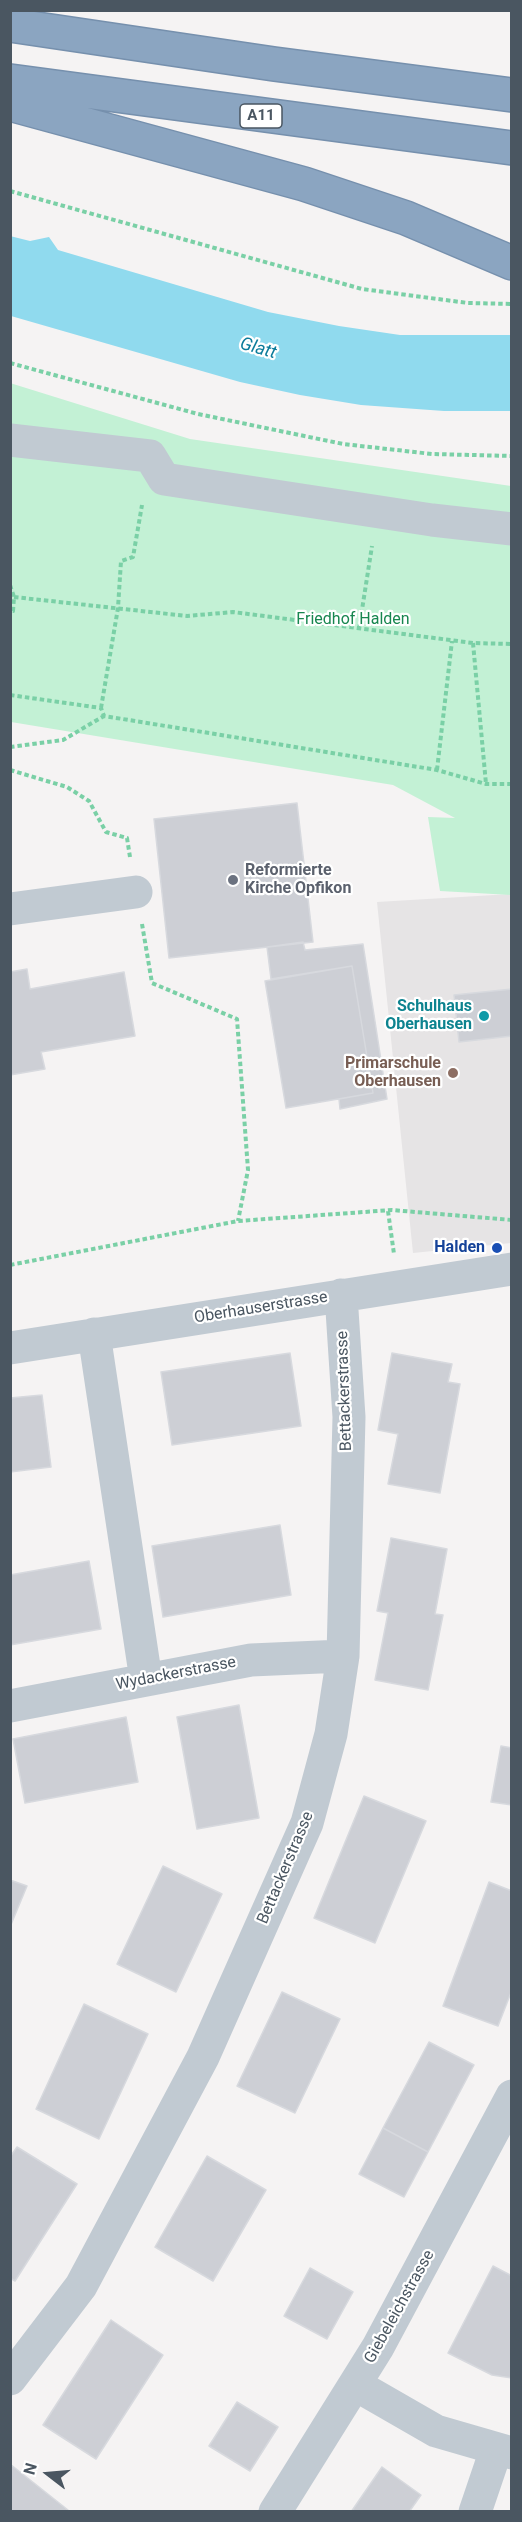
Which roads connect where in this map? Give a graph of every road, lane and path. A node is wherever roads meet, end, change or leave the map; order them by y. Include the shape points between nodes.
1 (10, 25) edge
2 (10, 81) edge
3 (512, 95) edge
4 (10, 104) edge
5 (512, 148) edge
6 (10, 191) edge
7 (512, 263) edge
8 (512, 304) edge
9 (10, 363) edge
10 (10, 440) edge
11 (150, 456) junction
12 (512, 456) edge
13 (377, 512) junction
14 (512, 529) edge
15 (10, 585) edge
16 (14, 597) junction
17 (118, 608) junction
18 (10, 611) edge
19 (359, 629) junction
20 (452, 641) junction
21 (473, 644) junction
22 (512, 644) edge
23 (10, 695) edge
24 (101, 708) junction
25 (104, 716) junction
26 (10, 747) edge
27 (10, 770) edge
28 (437, 770) junction
29 (486, 784) junction
30 (512, 784) edge
31 (136, 892) junction
32 (10, 909) edge
33 (387, 1210) junction
34 (512, 1213) edge
35 (511, 1220) edge
36 (238, 1221) junction
37 (394, 1255) dead end
38 (10, 1265) edge
39 (512, 1269) edge
40 (341, 1295) junction
41 (94, 1334) junction
42 (10, 1348) edge
43 (343, 1656) junction
44 (146, 1680) junction
45 (10, 1706) edge
46 (512, 2096) edge
47 (10, 2379) edge
48 (356, 2385) junction
49 (504, 2451) edge
50 (275, 2511) edge
51 (475, 2511) edge

1 - 3 highway
2 - 5 highway, A11
4 - 7 highway via 304,184 406,218
6 - 8 path via 362,289 468,303
9 - 12 path via 198,414 343,444 432,454
10 - 11 street
11 - 13 street via 164,480
11 - 17 path via 133,557 121,561
13 - 14 street
13 - 19 path
15 - 16 path
16 - 17 path
16 - 18 path
17 - 19 path via 187,616 233,612
17 - 24 path
19 - 20 path
20 - 21 path
20 - 28 path
21 - 22 path
21 - 29 path
23 - 24 path
24 - 25 path
25 - 26 path via 63,740
25 - 28 path
27 - 31 path via 67,787 89,801 106,832 127,837
28 - 29 path
29 - 30 path
31 - 32 street
31 - 36 path via 152,983 237,1019 248,1170
33 - 35 path
33 - 36 path
33 - 37 path
34 - 35 path
36 - 38 path
39 - 40 street, Oberhauserstrasse
40 - 41 street, Oberhauserstrasse
40 - 43 street, Bettackerstrasse via 349,1417
41 - 42 street, Oberhauserstrasse
41 - 44 street
43 - 44 street, Wydackerstrasse via 251,1660
43 - 47 street, Bettackerstrasse via 332,1734 307,1823 203,2057 81,2286
44 - 45 street, Wydackerstrasse
46 - 48 street, Giebeleichstrasse
48 - 49 street via 436,2431
48 - 50 street, Giebeleichstrasse
49 - 51 street

